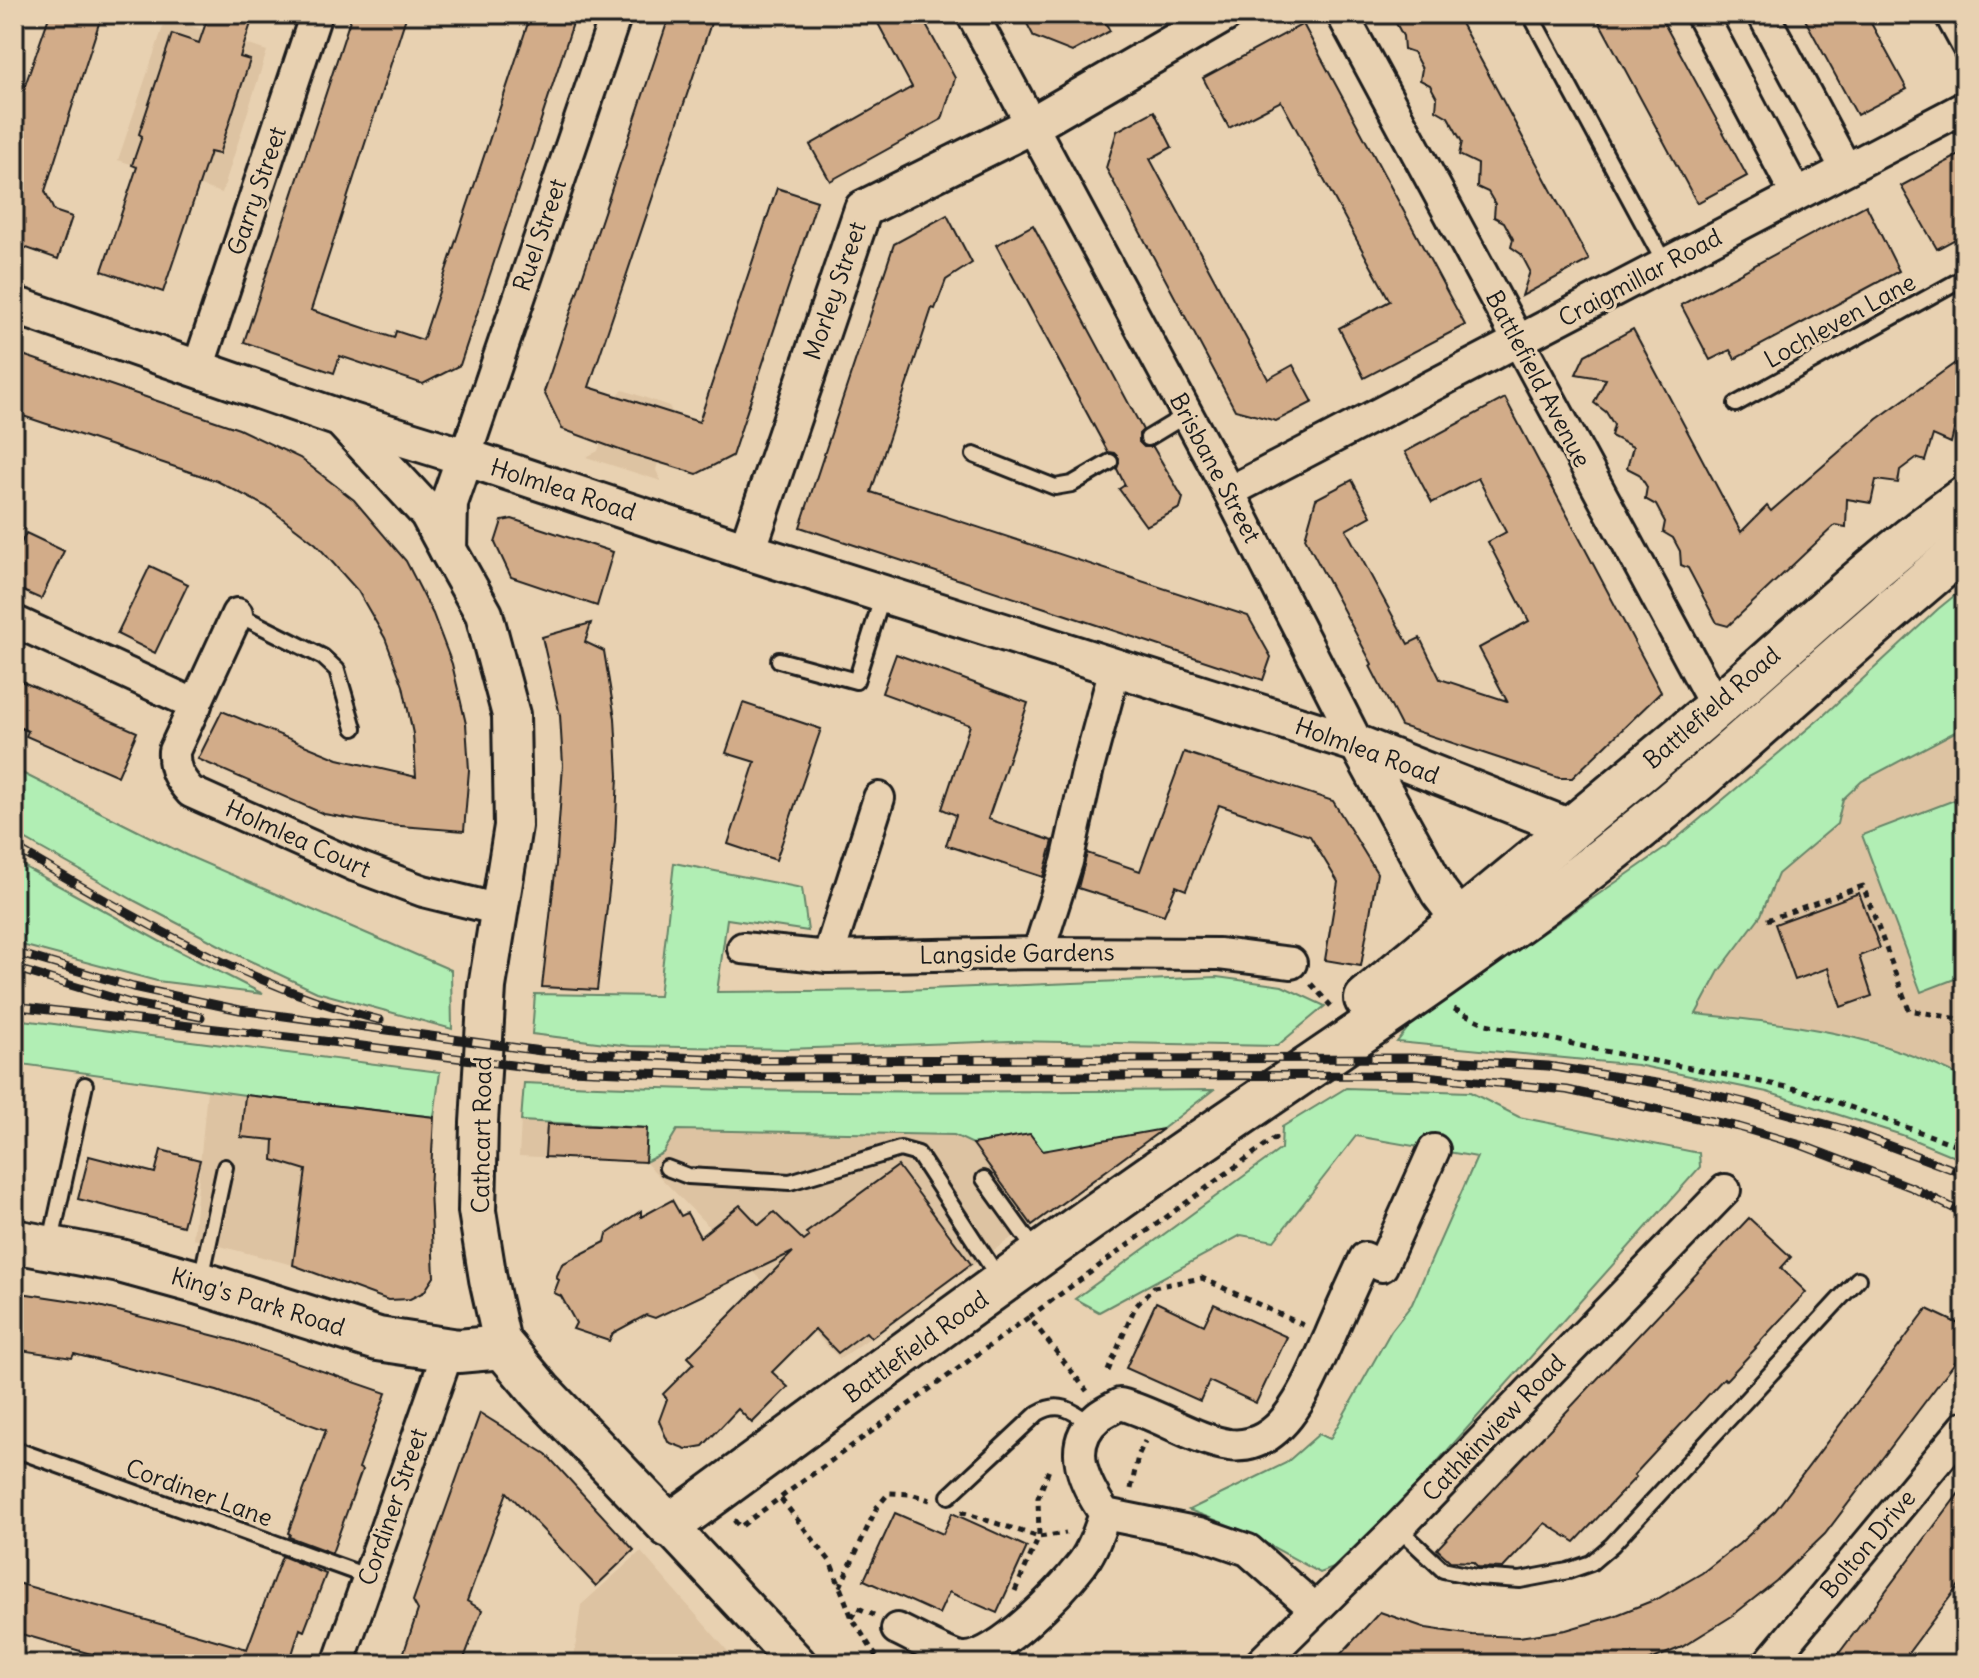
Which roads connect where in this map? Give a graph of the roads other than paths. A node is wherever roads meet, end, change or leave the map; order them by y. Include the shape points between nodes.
1 (316, 14) edge
2 (616, 14) edge
3 (972, 14) edge
4 (1224, 14) edge
5 (1342, 14) edge
6 (1530, 14) edge
7 (1701, 14) edge
8 (1763, 14) edge
9 (1941, 14) edge
10 (1965, 58) edge
11 (1965, 107) edge
12 (1032, 125) junction
13 (1846, 169) junction
14 (1796, 194) junction
15 (1665, 264) junction
16 (1965, 277) edge
17 (14, 305) edge
18 (1519, 343) junction
19 (198, 368) junction
20 (1736, 404) dead end
21 (1186, 415) junction
22 (342, 419) junction
23 (1148, 438) dead end
24 (974, 455) dead end
25 (465, 457) junction
26 (1110, 462) dead end
27 (1229, 492) junction
28 (1965, 498) edge
29 (1965, 548) edge
30 (448, 550) junction
31 (747, 551) junction
32 (883, 594) junction
33 (237, 614) joint
34 (14, 621) edge
35 (779, 660) dead end
36 (1115, 668) junction
37 (196, 705) junction
38 (1716, 707) junction
39 (354, 728) dead end
40 (1745, 737) junction
41 (1358, 744) junction
42 (879, 798) dead end
43 (1566, 831) junction
44 (1573, 881) junction
45 (500, 910) junction
46 (1472, 933) junction
47 (743, 948) dead end
48 (1038, 953) junction
49 (828, 957) junction
50 (1291, 963) road end
51 (85, 1085) dead end
52 (1434, 1150) dead end
53 (225, 1167) dead end
54 (667, 1168) dead end
55 (1162, 1168) junction
56 (984, 1179) dead end
57 (1725, 1190) dead end
58 (32, 1244) edge
59 (1040, 1257) junction
60 (1858, 1279) dead end
61 (200, 1283) junction
62 (1003, 1284) junction
63 (503, 1347) junction
64 (449, 1349) junction
65 (1092, 1425) junction
66 (1965, 1427) edge
67 (14, 1449) edge
68 (949, 1496) dead end
69 (1105, 1514) junction
70 (669, 1526) junction
71 (1398, 1528) junction
72 (369, 1577) junction
73 (1315, 1609) junction
74 (888, 1623) road end
75 (1768, 1663) edge
76 (338, 1664) edge
77 (798, 1664) edge
78 (1261, 1664) edge

1 - 19 street, Garry Street
2 - 25 street, Ruel Street
3 - 12 street, Brisbane Street
4 - 12 street, Morley Street
5 - 18 street, Battlefield Avenue
6 - 15 lane
7 - 14 street
8 - 13 street
9 - 10 lane
11 - 13 street, Craigmillar Road
12 - 21 street, Brisbane Street
12 - 31 street, Morley Street via 863,209
13 - 14 street, Craigmillar Road
14 - 15 street, Craigmillar Road
15 - 18 street, Craigmillar Road
16 - 20 lane, Lochleven Lane
17 - 19 street, Holmlea Road
18 - 27 street, Craigmillar Road
18 - 38 street, Battlefield Avenue
19 - 22 street, Holmlea Road
21 - 23 lane
21 - 27 street, Brisbane Street
22 - 25 street, Holmlea Road
22 - 30 street, Cathcart Road via 428,513
24 - 26 lane via 1055,487 1072,484
25 - 30 street via 449,503
25 - 31 street, Holmlea Road
27 - 41 street, Brisbane Street
28 - 38 main road, Battlefield Road via 1842,594
29 - 40 main road, Battlefield Road
30 - 45 street, Cathcart Road via 484,614 511,715 513,826
31 - 32 street, Holmlea Road
32 - 35 lane via 856,681
32 - 36 street, Holmlea Road
33 - 37 street, Holmlea Court
33 - 39 lane, Holmlea Court via 330,663 337,670
34 - 37 street
36 - 41 street, Holmlea Road
36 - 48 street via 1067,862
37 - 45 street, Holmlea Court via 173,764 191,792 356,866 423,891
38 - 40 main road, Battlefield Avenue
38 - 43 main road, Battlefield Road
40 - 44 main road, Battlefield Road
41 - 43 street, Holmlea Road via 1558,823
41 - 46 street, Brisbane Street via 1439,892
42 - 49 street
43 - 44 main road
43 - 46 main road, Battlefield Road
44 - 46 main road, Battlefield Road
45 - 63 street, Cathcart Road via 487,987 477,1211
46 - 55 main road, Battlefield Road via 1254,1106
46 - 55 main road, Battlefield Road via 1342,1019
47 - 49 street, Langside Gardens
48 - 49 street, Langside Gardens
48 - 50 street, Langside Gardens via 1219,954
51 - 58 lane
52 - 65 street via 1382,1266 1365,1258 1300,1401 1276,1429 1252,1443 1229,1445 1120,1404
53 - 61 lane
54 - 62 lane via 688,1176 790,1182 900,1149 918,1154
55 - 59 main road, Battlefield Road
56 - 59 lane
57 - 71 street, Cathkinview Road
58 - 61 main road, King's Park Road
59 - 62 main road, Battlefield Road
60 - 71 lane via 1591,1563 1520,1580 1477,1577 1443,1570
61 - 64 main road, King's Park Road via 378,1339
62 - 70 main road, Battlefield Road
63 - 64 main road, King's Park Road
63 - 70 main road, Cathcart Road
64 - 72 street, Cordiner Street
65 - 68 lane via 1062,1406 1049,1407
65 - 69 street via 1081,1439 1080,1462 1088,1489
66 - 75 street, Bolton Drive
67 - 72 lane, Cordiner Lane
69 - 73 street via 1199,1533 1248,1550
69 - 74 street via 1082,1564 1025,1624 980,1656 961,1659
70 - 77 street, Cathcart Road
71 - 73 street, Cathkinview Road
72 - 76 street, Cordiner Street
73 - 78 street, Cathkinview Road

